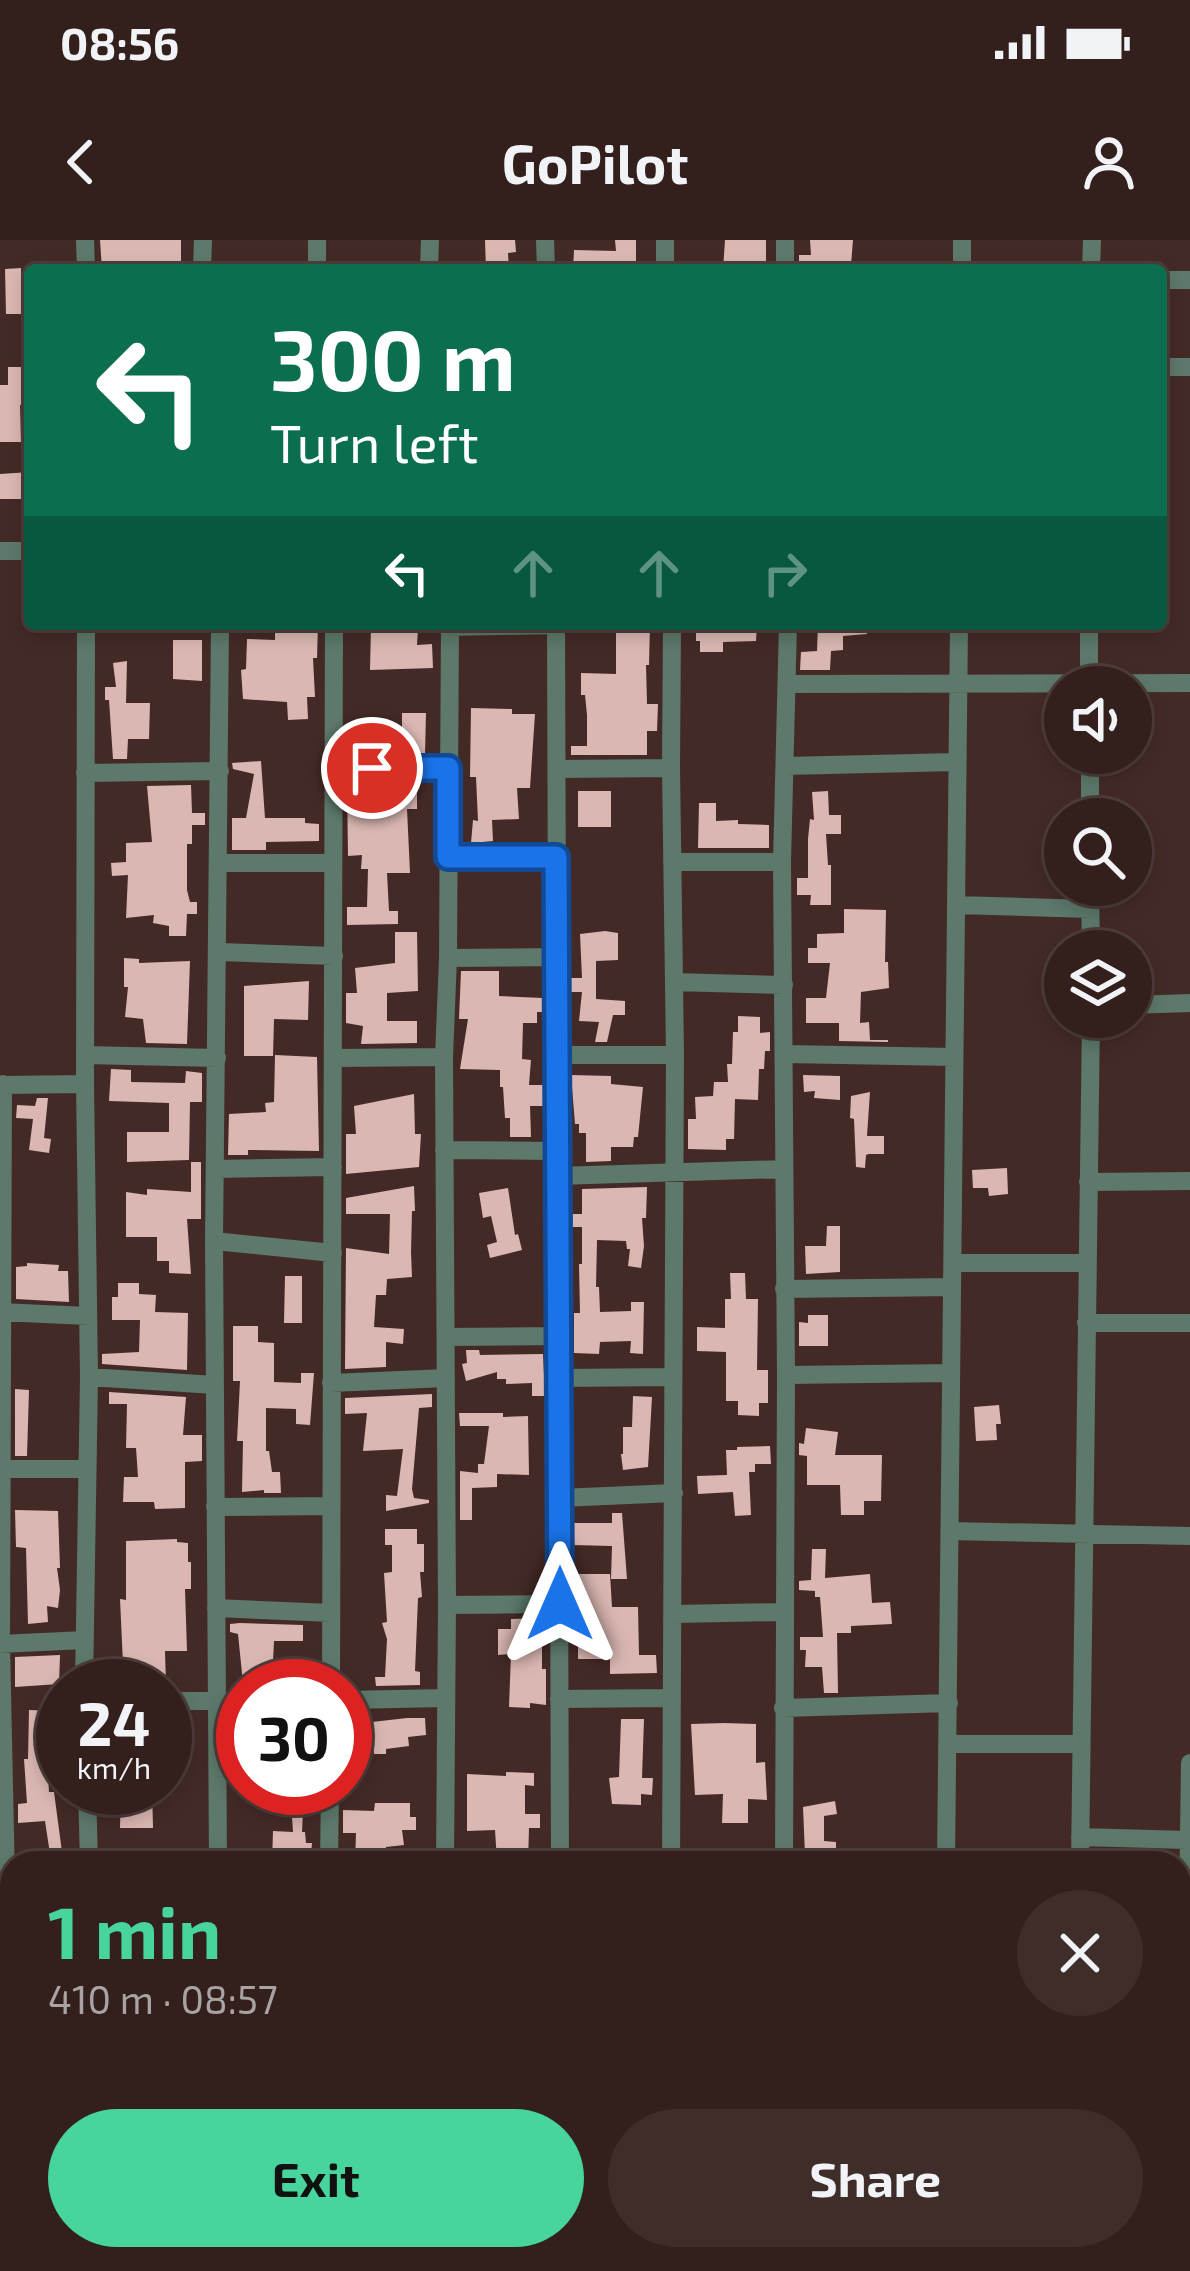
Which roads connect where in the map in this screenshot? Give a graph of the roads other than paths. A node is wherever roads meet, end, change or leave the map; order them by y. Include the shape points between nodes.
1 (86, 630) edge
2 (220, 630) edge
3 (334, 630) edge
4 (450, 630) edge
5 (556, 630) edge
6 (672, 630) edge
7 (788, 630) edge
8 (958, 630) edge
9 (1089, 630) edge
10 (1089, 666) edge
11 (1190, 682) edge
12 (787, 684) junction
13 (1152, 684) edge
14 (957, 685) junction
15 (1044, 686) edge
16 (956, 762) junction
17 (785, 766) junction
18 (334, 768) junction
19 (448, 768) junction
20 (670, 768) junction
21 (557, 769) junction
22 (220, 771) junction
23 (85, 772) junction
24 (448, 857) junction
25 (556, 857) junction
26 (672, 862) junction
27 (782, 862) junction
28 (219, 863) junction
29 (333, 863) junction
30 (956, 905) junction
31 (1090, 909) joint
32 (1090, 930) edge
33 (219, 952) junction
34 (334, 956) junction
35 (559, 957) junction
36 (448, 958) junction
37 (674, 982) junction
38 (784, 985) junction
39 (1190, 1003) edge
40 (1152, 1004) edge
41 (1091, 1038) edge
42 (785, 1054) junction
43 (85, 1055) junction
44 (558, 1055) junction
45 (675, 1055) junction
46 (444, 1057) junction
47 (954, 1057) junction
48 (217, 1058) junction
49 (335, 1058) junction
50 (2, 1084) edge
51 (85, 1084) junction
52 (444, 1150) junction
53 (557, 1151) junction
54 (334, 1167) junction
55 (215, 1169) junction
56 (783, 1169) junction
57 (675, 1172) junction
58 (557, 1176) junction
59 (1190, 1181) edge
60 (1088, 1182) junction
61 (214, 1241) junction
62 (333, 1253) junction
63 (953, 1263) junction
64 (1086, 1263) junction
65 (952, 1287) junction
66 (784, 1288) junction
67 (2, 1312) edge
68 (88, 1316) junction
69 (1190, 1323) edge
70 (1086, 1324) junction
71 (558, 1336) junction
72 (446, 1337) junction
73 (951, 1373) junction
74 (786, 1375) junction
75 (89, 1376) junction
76 (673, 1377) junction
77 (446, 1378) junction
78 (559, 1378) junction
79 (331, 1383) junction
80 (215, 1385) junction
81 (3, 1468) junction
82 (86, 1469) junction
83 (674, 1493) junction
84 (560, 1498) junction
85 (330, 1506) junction
86 (214, 1507) junction
87 (950, 1531) junction
88 (1084, 1535) junction
89 (1190, 1536) edge
90 (560, 1604) junction
91 (447, 1605) junction
92 (216, 1608) junction
93 (331, 1612) junction
94 (784, 1612) junction
95 (674, 1614) junction
96 (84, 1640) junction
97 (1, 1644) edge
98 (84, 1659) edge
99 (217, 1659) edge
100 (331, 1659) edge
101 (446, 1698) junction
102 (672, 1698) junction
103 (372, 1699) edge
104 (559, 1699) junction
105 (949, 1703) junction
106 (784, 1708) junction
107 (948, 1744) junction
108 (1080, 1744) junction
109 (1190, 1763) edge
110 (88, 1815) edge
111 (218, 1815) edge
112 (330, 1815) edge
113 (1080, 1837) junction
114 (1187, 1840) edge
115 (5, 1851) edge
116 (89, 1851) edge
117 (218, 1851) edge
118 (329, 1851) edge
119 (445, 1851) edge
120 (560, 1851) edge
121 (671, 1851) edge
122 (784, 1851) edge
123 (946, 1851) edge
124 (1080, 1851) edge

1 - 23 street
2 - 22 street
3 - 18 street
4 - 19 street
5 - 21 street
6 - 20 street
7 - 12 street
8 - 14 street
9 - 10 street
11 - 13 street
12 - 14 street
12 - 17 street
14 - 15 street
14 - 16 street
16 - 17 street
16 - 30 street
17 - 27 street
18 - 19 street
18 - 29 street
19 - 24 street
20 - 21 street
20 - 26 street
21 - 25 street
22 - 23 street
22 - 28 street
23 - 43 street
24 - 25 street
24 - 36 street
25 - 35 street
26 - 27 street
26 - 37 street
27 - 38 street
28 - 29 street
28 - 33 street
29 - 34 street
30 - 31 street
30 - 47 street
31 - 32 street
33 - 34 street
33 - 48 street
34 - 49 street
35 - 36 street
35 - 44 street
36 - 46 street
37 - 38 street
37 - 45 street
38 - 42 street
39 - 40 street
41 - 60 street
42 - 47 street
42 - 56 street
43 - 48 street
43 - 51 street
44 - 45 street
44 - 53 street
45 - 57 street
46 - 49 street
46 - 52 street
47 - 63 street
48 - 55 street
49 - 54 street
50 - 51 street
50 - 67 street
51 - 68 street
52 - 53 street
52 - 72 street
53 - 58 street
54 - 55 street
54 - 62 street
55 - 61 street
56 - 57 street
56 - 66 street
57 - 58 street
57 - 76 street
58 - 71 street
59 - 60 street
60 - 64 street
61 - 62 street
61 - 80 street
62 - 79 street
63 - 64 street
63 - 65 street
64 - 70 street
65 - 66 street
65 - 73 street
66 - 74 street
67 - 68 street
67 - 81 street
68 - 75 street
69 - 70 street
70 - 88 street
71 - 72 street
71 - 78 street
72 - 77 street
73 - 74 street
73 - 87 street
74 - 94 street
75 - 80 street
75 - 82 street
76 - 78 street
76 - 83 street
77 - 79 street
77 - 91 street
78 - 84 street
79 - 85 street
80 - 86 street
81 - 82 street
81 - 97 street
82 - 96 street
83 - 84 street
83 - 95 street
84 - 90 street
85 - 86 street
85 - 93 street
86 - 92 street
87 - 88 street
87 - 105 street
88 - 89 street
88 - 108 street
90 - 91 street
90 - 104 street
91 - 101 street
92 - 93 street
92 - 99 street
93 - 100 street
94 - 95 street
94 - 106 street
95 - 102 street
96 - 97 street
96 - 98 street
97 - 115 street
101 - 103 street
101 - 119 street
102 - 104 street
102 - 121 street
104 - 120 street
105 - 106 street
105 - 107 street
106 - 122 street
107 - 108 street
107 - 123 street
108 - 113 street
109 - 114 street
110 - 116 street
111 - 117 street
112 - 118 street
113 - 114 street
113 - 124 street

